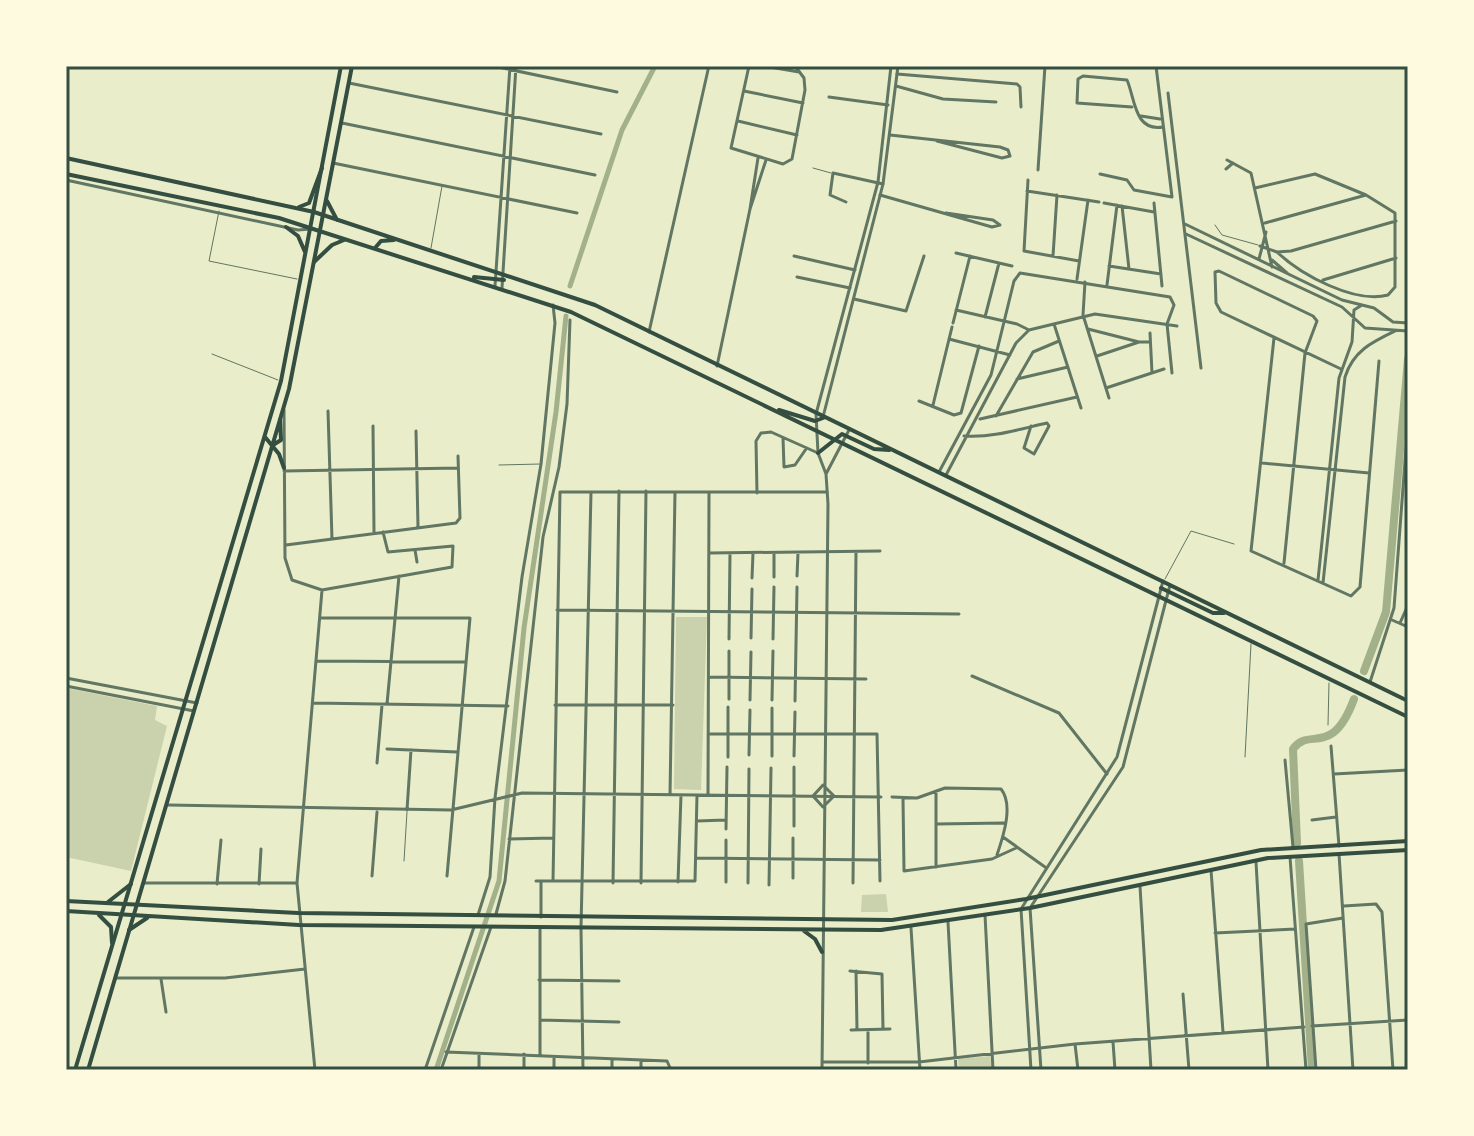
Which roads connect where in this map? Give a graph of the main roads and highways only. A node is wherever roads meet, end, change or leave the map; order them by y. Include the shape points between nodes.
1 (341, 66) edge
2 (352, 66) edge
3 (66, 158) edge
4 (322, 168) junction
5 (66, 174) edge
6 (327, 201) junction
7 (286, 205) junction
8 (314, 212) junction
9 (324, 216) junction
10 (338, 222) junction
11 (286, 227) road end
12 (311, 229) junction
13 (321, 232) junction
14 (346, 239) junction
15 (396, 239) junction
16 (375, 248) junction
17 (306, 255) junction
18 (314, 262) junction
19 (497, 275) junction
20 (472, 278) junction
21 (281, 381) junction
22 (289, 389) junction
23 (776, 410) junction
24 (823, 417) junction
25 (268, 421) junction
26 (847, 433) junction
27 (834, 438) junction
28 (271, 445) junction
29 (818, 453) road end
30 (284, 469) road end
31 (1161, 588) road end
32 (1227, 613) junction
33 (1408, 701) edge
34 (1408, 717) edge
35 (1408, 841) edge
36 (1408, 850) edge
37 (131, 884) junction
38 (66, 901) edge
39 (104, 904) junction
40 (126, 905) junction
41 (138, 905) junction
42 (66, 911) edge
43 (93, 913) junction
44 (120, 915) junction
45 (134, 916) junction
46 (151, 916) junction
47 (798, 929) junction
48 (129, 930) junction
49 (112, 943) junction
50 (822, 952) road end
51 (75, 1070) edge
52 (88, 1070) edge

1 - 4 main road
2 - 6 main road
3 - 7 main road
4 - 7 main road via 309,203
4 - 8 main road
5 - 12 main road
6 - 9 main road
6 - 10 main road
7 - 8 main road
8 - 9 main road
8 - 12 main road
9 - 10 main road
9 - 13 main road
10 - 15 main road
11 - 17 main road via 298,236
12 - 13 main road
12 - 17 main road
13 - 14 main road
13 - 18 main road
14 - 16 main road
14 - 18 main road
15 - 16 main road via 381,241
15 - 19 main road
16 - 20 main road
17 - 21 main road
18 - 22 main road
19 - 20 main road
19 - 24 main road via 595,305
20 - 23 main road via 553,305
21 - 22 main road
21 - 25 main road
22 - 28 main road via 280,416 281,440
23 - 24 main road via 815,421
23 - 27 main road
24 - 26 main road
25 - 28 main road via 265,440
25 - 37 main road
26 - 27 main road
26 - 32 main road via 946,475
27 - 29 main road
27 - 34 main road
28 - 30 main road
28 - 41 main road
31 - 32 main road via 1216,614
32 - 33 main road
35 - 41 main road via 1241,854 904,919 298,913
36 - 47 main road via 1256,861 911,928
37 - 39 main road
37 - 40 main road
38 - 39 main road
39 - 40 main road
40 - 41 main road
40 - 44 main road
41 - 45 main road
42 - 43 main road
43 - 44 main road
43 - 49 main road via 108,923
44 - 45 main road
44 - 49 main road
45 - 46 main road
45 - 48 main road
46 - 47 main road via 299,925
46 - 48 main road
47 - 50 main road via 811,935
48 - 52 main road
49 - 51 main road

